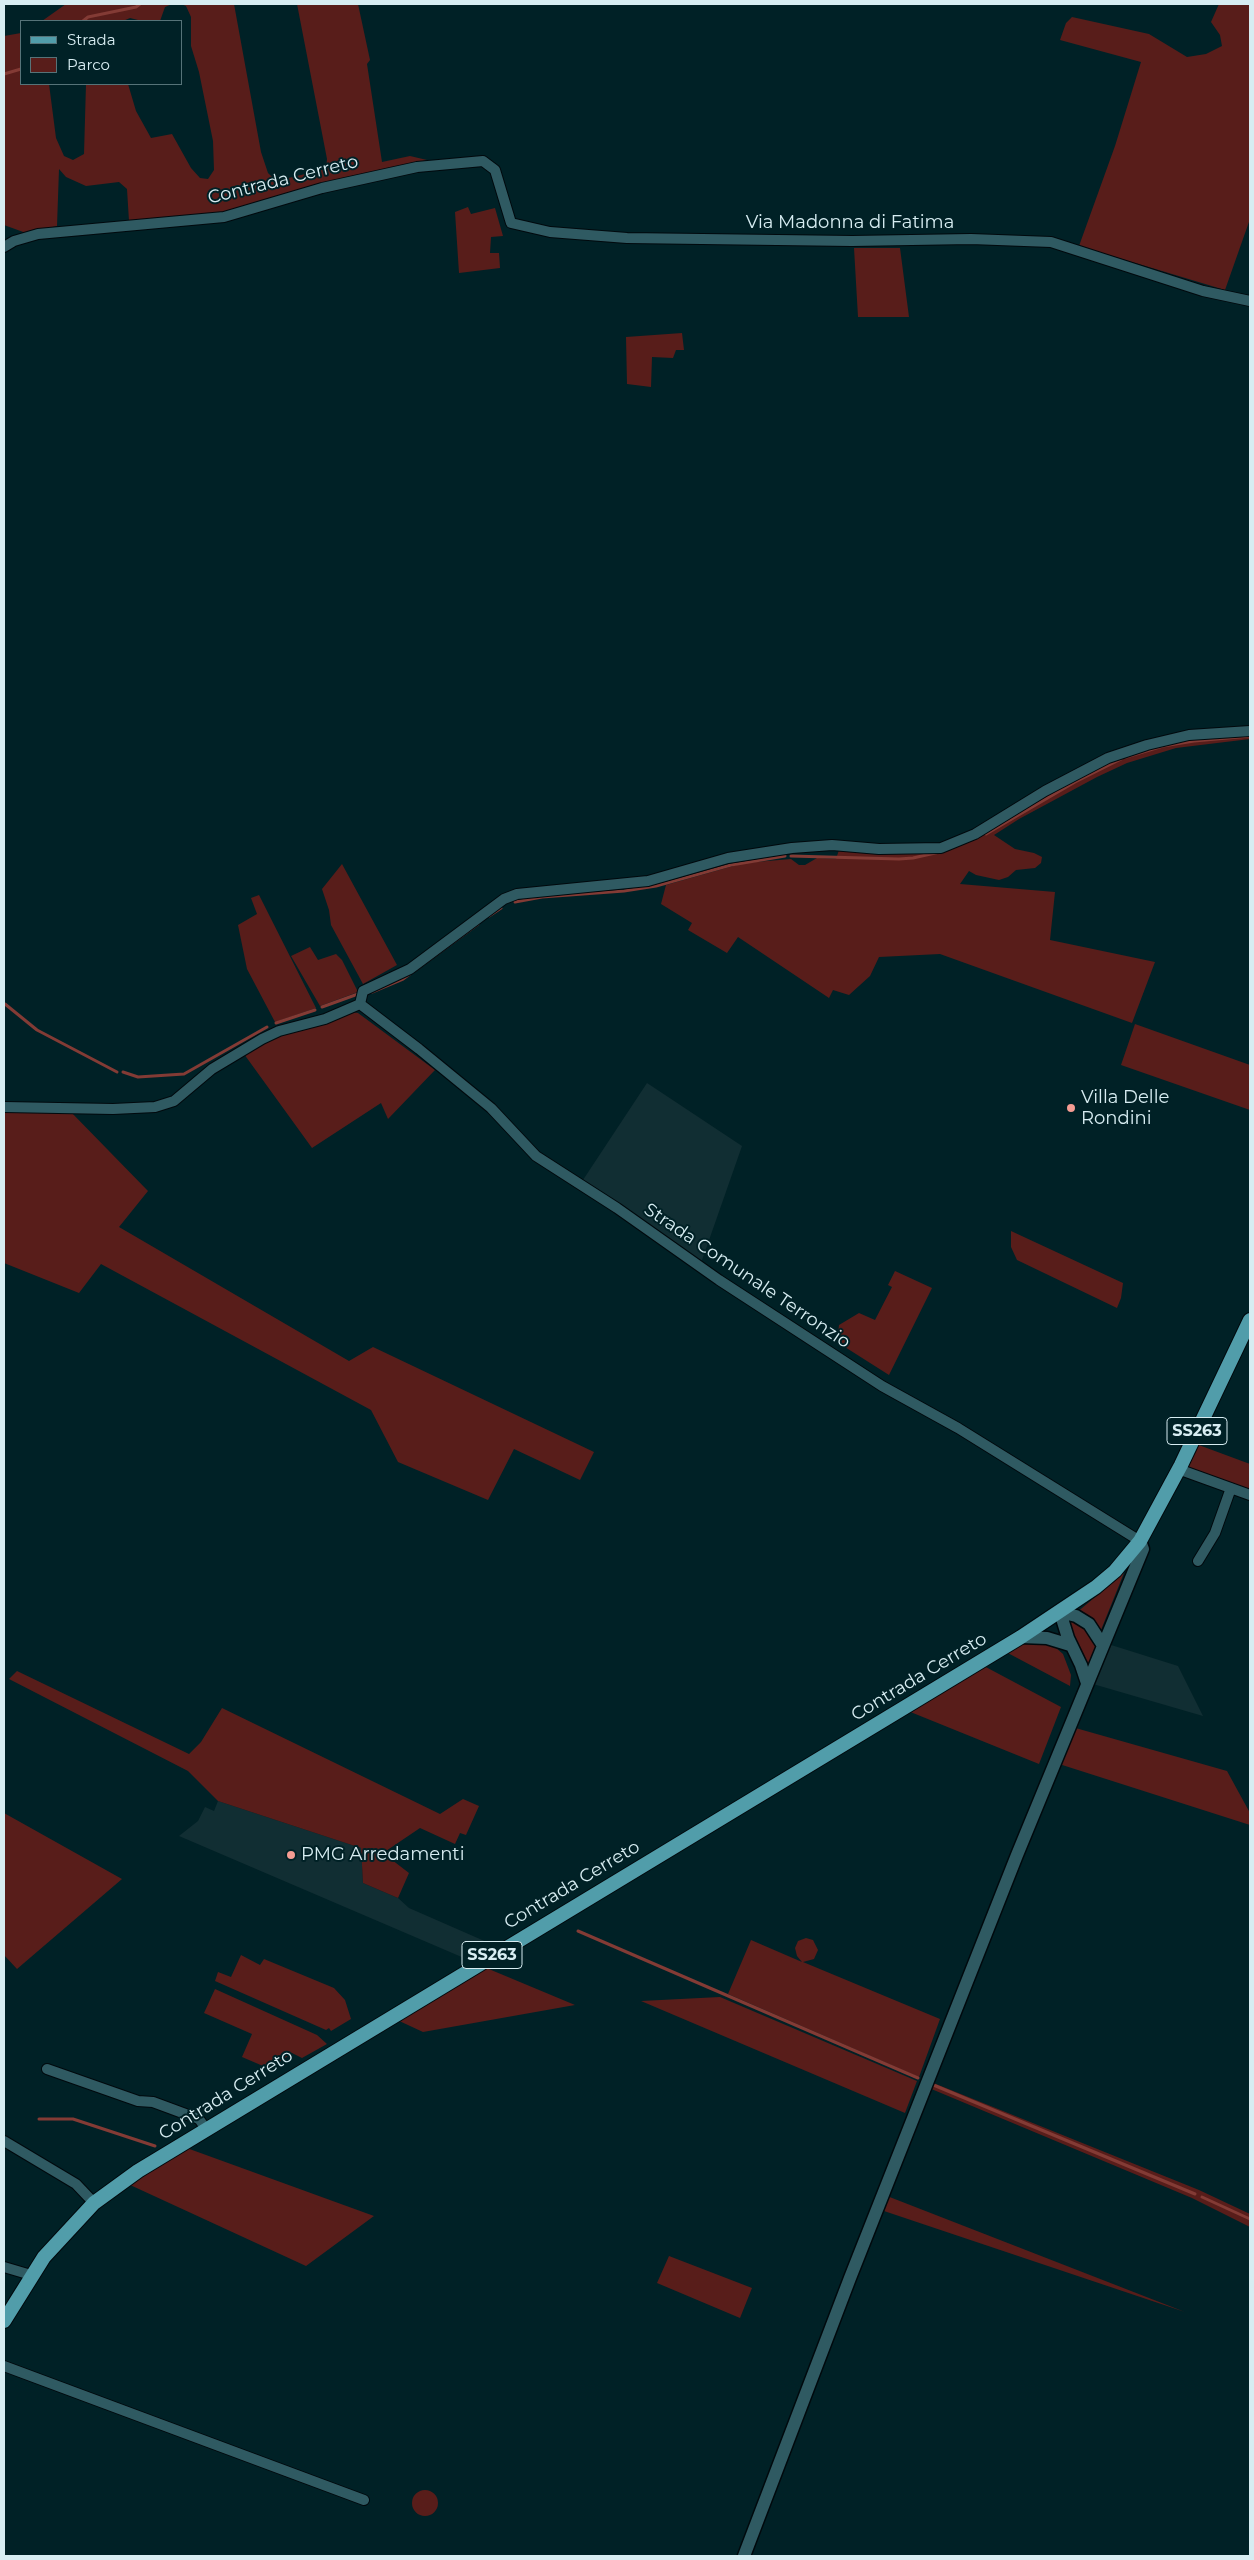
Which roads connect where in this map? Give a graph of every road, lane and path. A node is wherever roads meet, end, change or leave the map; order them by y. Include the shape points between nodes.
1 (483, 161) joint
2 (4, 248) edge
3 (1250, 302) edge
4 (1250, 731) edge
5 (360, 1004) junction
6 (4, 1107) edge
7 (1250, 1320) edge
8 (1178, 1469) junction
9 (1231, 1488) junction
10 (1250, 1495) edge
11 (1140, 1541) junction
12 (1198, 1561) dead end
13 (1060, 1612) junction
14 (1021, 1637) junction
15 (1102, 1644) junction
16 (1070, 1645) junction
17 (1087, 1683) junction
18 (47, 2069) dead end
19 (206, 2129) junction
20 (4, 2141) edge
21 (94, 2203) junction
22 (4, 2267) edge
23 (31, 2275) junction
24 (4, 2321) edge
25 (4, 2366) edge
26 (364, 2500) dead end
27 (744, 2556) edge

1 - 2 street, Contrada Cerreto via 417,167 322,188 224,217 38,234 14,241
1 - 3 street, Via Madonna di Fatima via 494,170 511,223 550,232 627,238 1050,242 1203,291
4 - 5 street via 1189,735 1108,758 1045,791 975,834 941,848 879,849 832,845 792,848 728,858 648,880 517,894 504,899 410,969 363,991
5 - 6 street via 325,1019 262,1038 212,1069 174,1101 155,1107
5 - 11 street, Strada Comunale Terronzio via 491,1108 536,1156 617,1208 718,1280 882,1386 958,1428
7 - 8 main road, SS263
8 - 9 street
8 - 11 main road, SS263
9 - 10 street
9 - 12 street via 1215,1533
11 - 13 main road, SS263 via 1103,1582
11 - 15 street via 1143,1549
13 - 14 main road, SS263
13 - 15 street via 1089,1624
13 - 16 street
14 - 16 street via 1047,1638
14 - 19 main road, Contrada Cerreto / SS263
15 - 17 street
16 - 17 street via 1082,1665
17 - 27 street via 850,2278
18 - 19 street via 199,2119
19 - 21 main road, Contrada Cerreto / SS263
20 - 21 street via 76,2184
21 - 23 main road, Contrada Cerreto / SS263
22 - 23 street
23 - 24 main road, Contrada Cerreto / SS263
25 - 26 street

